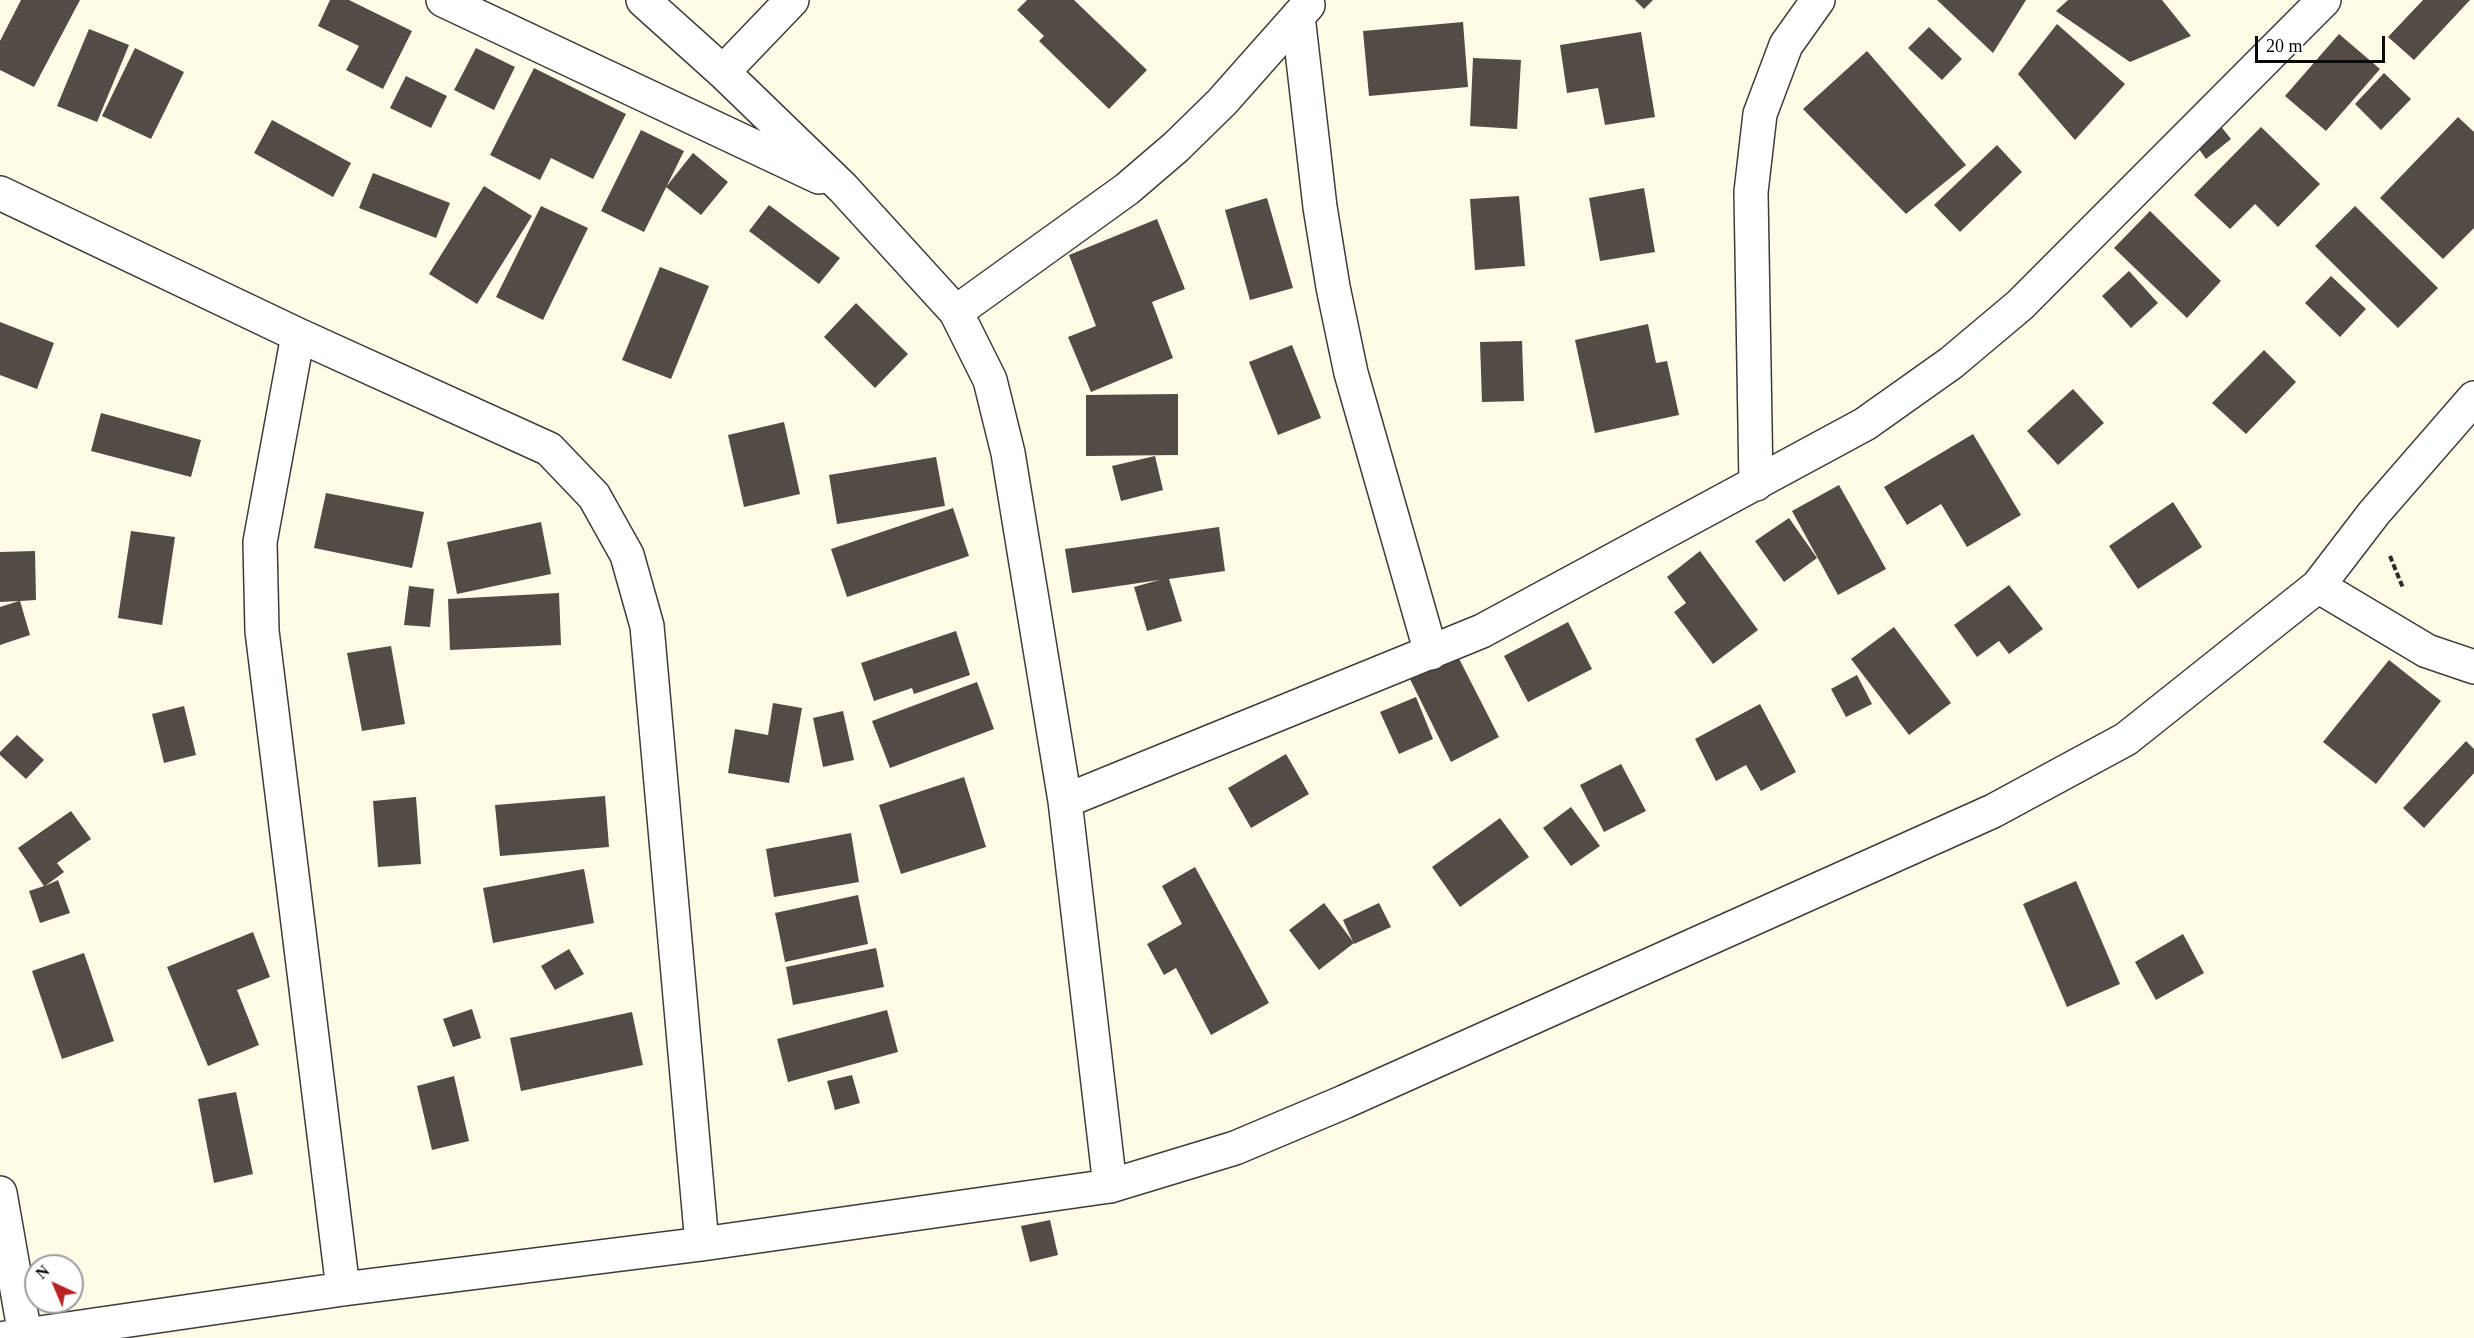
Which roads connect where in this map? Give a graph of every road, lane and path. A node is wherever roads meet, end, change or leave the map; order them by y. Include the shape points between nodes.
1 (443, 0) edge
2 (643, 0) edge
3 (792, 0) edge
4 (1818, 0) edge
5 (2324, 0) edge
6 (1306, 8) edge
7 (723, 72) junction
8 (843, 188) junction
9 (0, 193) edge
10 (956, 312) junction
11 (298, 335) junction
12 (2474, 398) edge
13 (1756, 484) junction
14 (2374, 513) junction
15 (2318, 586) junction
16 (2427, 651) junction
17 (1431, 653) junction
18 (2474, 667) edge
19 (1065, 801) junction
20 (1110, 1186) junction
21 (0, 1192) edge
22 (702, 1244) junction
23 (343, 1290) junction
24 (15, 1336) edge

1 - 8 street
2 - 7 street
3 - 7 street
4 - 13 street via 1786,45 1760,114 1751,192
5 - 13 street via 2020,305 1952,363 1865,424
6 - 10 street via 1222,102 1160,161
6 - 17 street via 1320,207 1333,287 1351,373
7 - 8 street
8 - 10 street
9 - 11 street
10 - 19 street via 990,380 1008,453
11 - 22 street via 549,449 594,496 627,555 647,626
11 - 23 street via 260,542 262,631
12 - 14 street
13 - 17 street via 1482,631
14 - 15 street
14 - 16 path
15 - 16 street
15 - 20 street via 2126,739 1993,811 1344,1102 1235,1148
16 - 18 street
17 - 19 street
19 - 20 street
20 - 22 street
21 - 24 street
22 - 23 street
23 - 24 street

